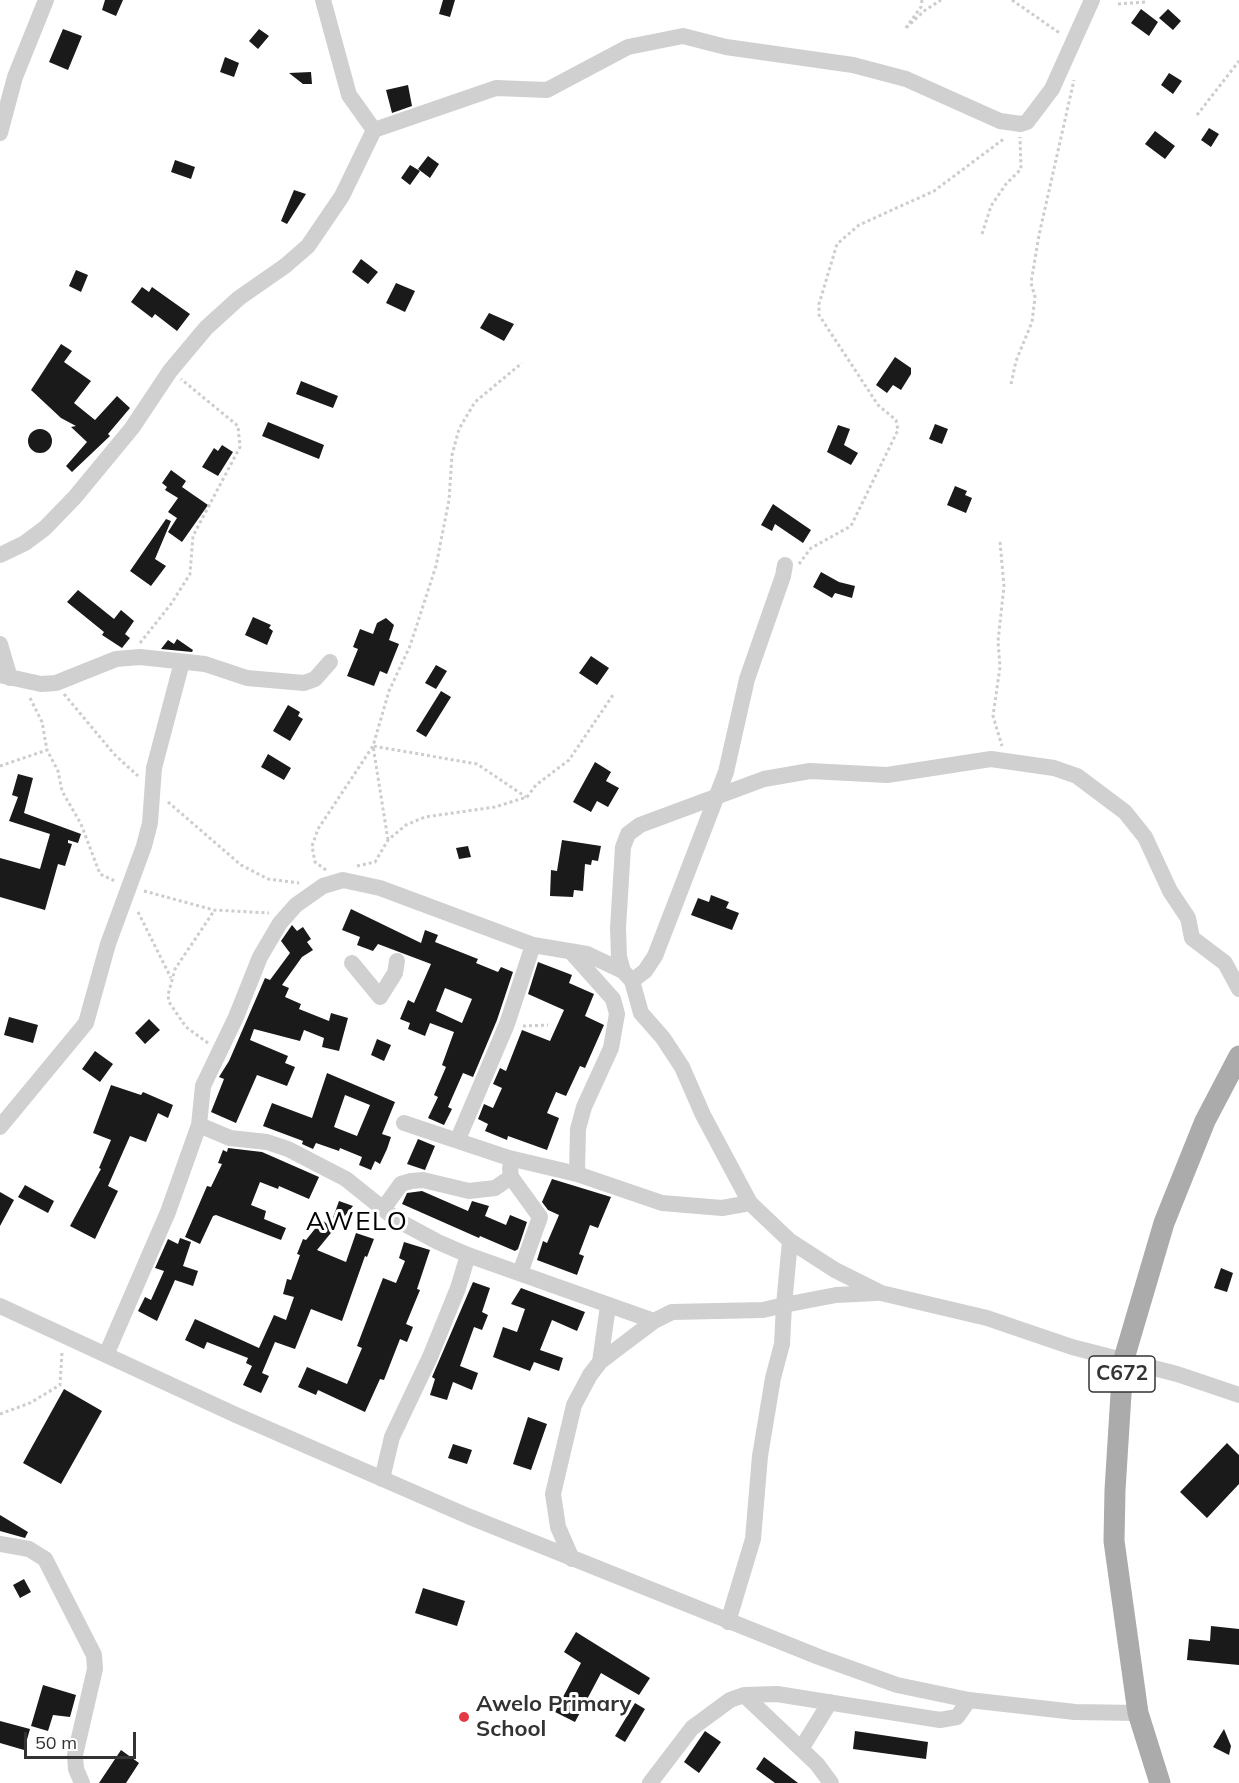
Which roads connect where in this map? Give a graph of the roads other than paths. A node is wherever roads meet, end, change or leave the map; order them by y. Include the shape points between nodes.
1 (46, 0) edge
2 (323, 0) edge
3 (1092, 0) edge
4 (374, 130) junction
5 (0, 133) edge
6 (0, 555) edge
7 (791, 565) road end
8 (0, 644) edge
9 (182, 662) junction
10 (330, 663) dead end
11 (11, 678) edge
12 (716, 798) junction
13 (533, 945) junction
14 (571, 952) junction
15 (397, 962) dead end
16 (352, 963) dead end
17 (628, 976) junction
18 (1239, 989) edge
19 (1239, 1056) edge
20 (404, 1123) dead end
21 (199, 1125) junction
22 (0, 1127) edge
23 (458, 1139) junction
24 (509, 1158) junction
25 (577, 1174) junction
26 (512, 1177) junction
27 (750, 1203) junction
28 (383, 1209) junction
29 (790, 1241) junction
30 (468, 1255) junction
31 (520, 1273) junction
32 (882, 1293) junction
33 (784, 1305) junction
34 (0, 1306) edge
35 (608, 1306) junction
36 (654, 1321) junction
37 (106, 1355) junction
38 (600, 1362) junction
39 (1123, 1362) junction
40 (1239, 1395) edge
41 (382, 1479) junction
42 (0, 1544) edge
43 (572, 1559) junction
44 (728, 1622) junction
45 (744, 1695) junction
46 (969, 1700) junction
47 (830, 1702) junction
48 (1138, 1713) junction
49 (801, 1749) junction
50 (82, 1783) edge
51 (650, 1783) edge
52 (831, 1783) edge
53 (1160, 1783) edge

1 - 5 street via 15,77
2 - 4 street via 349,95
3 - 4 street via 1052,88 1027,122 1019,124 1000,120 906,79 853,64 726,47 683,36 628,46 547,90 496,88
4 - 6 street via 342,196 308,246 226,308 170,371 132,428 75,497 45,528
7 - 12 street via 783,576 752,661 732,753
8 - 11 street
9 - 10 street via 206,664 247,678 291,683 311,681
9 - 11 street via 140,657 116,659 56,683
9 - 22 street via 160,746 148,834 108,944 86,1023
12 - 17 street via 658,949 645,971
12 - 17 street via 640,825 626,837 618,928 619,957
12 - 18 street via 755,781 810,771 879,776 984,759 1054,768 1077,776 1125,812 1145,837 1170,891 1188,918 1192,938 1225,963
13 - 14 street
13 - 21 street via 380,888 352,881 329,883 296,905 271,937 203,1086
13 - 23 street via 507,1024
14 - 17 street via 600,958
14 - 25 street via 613,999 617,1014 611,1048 578,1129
15 - 16 street via 395,973 380,996
17 - 27 street via 640,1013 671,1048
19 - 39 main road, C672 via 1205,1121 1164,1223
20 - 23 street
21 - 28 street via 230,1138 288,1149 346,1179
21 - 37 street via 168,1212
23 - 24 street
24 - 25 street
24 - 26 street
25 - 27 street via 672,1205 722,1208
26 - 28 street via 495,1188 469,1191 423,1180 411,1181 401,1184
26 - 31 street via 540,1217
27 - 29 street
28 - 30 street via 419,1232
29 - 32 street
29 - 33 street
30 - 31 street
30 - 41 street via 430,1357 392,1437
31 - 35 street
32 - 33 street via 836,1295
32 - 39 street via 987,1318
33 - 36 street via 672,1312
33 - 44 street via 782,1344 760,1456 753,1539
34 - 37 street
35 - 36 street
35 - 38 street
36 - 38 street
37 - 41 street
38 - 43 street via 574,1405 553,1494 558,1527
39 - 40 street via 1177,1374
39 - 48 main road, C672 via 1114,1541
41 - 43 street
42 - 50 street via 29,1549 45,1559 94,1655 95,1669 75,1755
43 - 44 street
44 - 46 street via 897,1685
45 - 47 street via 777,1694
45 - 49 street
45 - 51 street via 729,1700 692,1728
46 - 47 street via 957,1717 940,1720
46 - 48 street via 1075,1712
47 - 49 street
48 - 53 main road, C672
49 - 52 street

